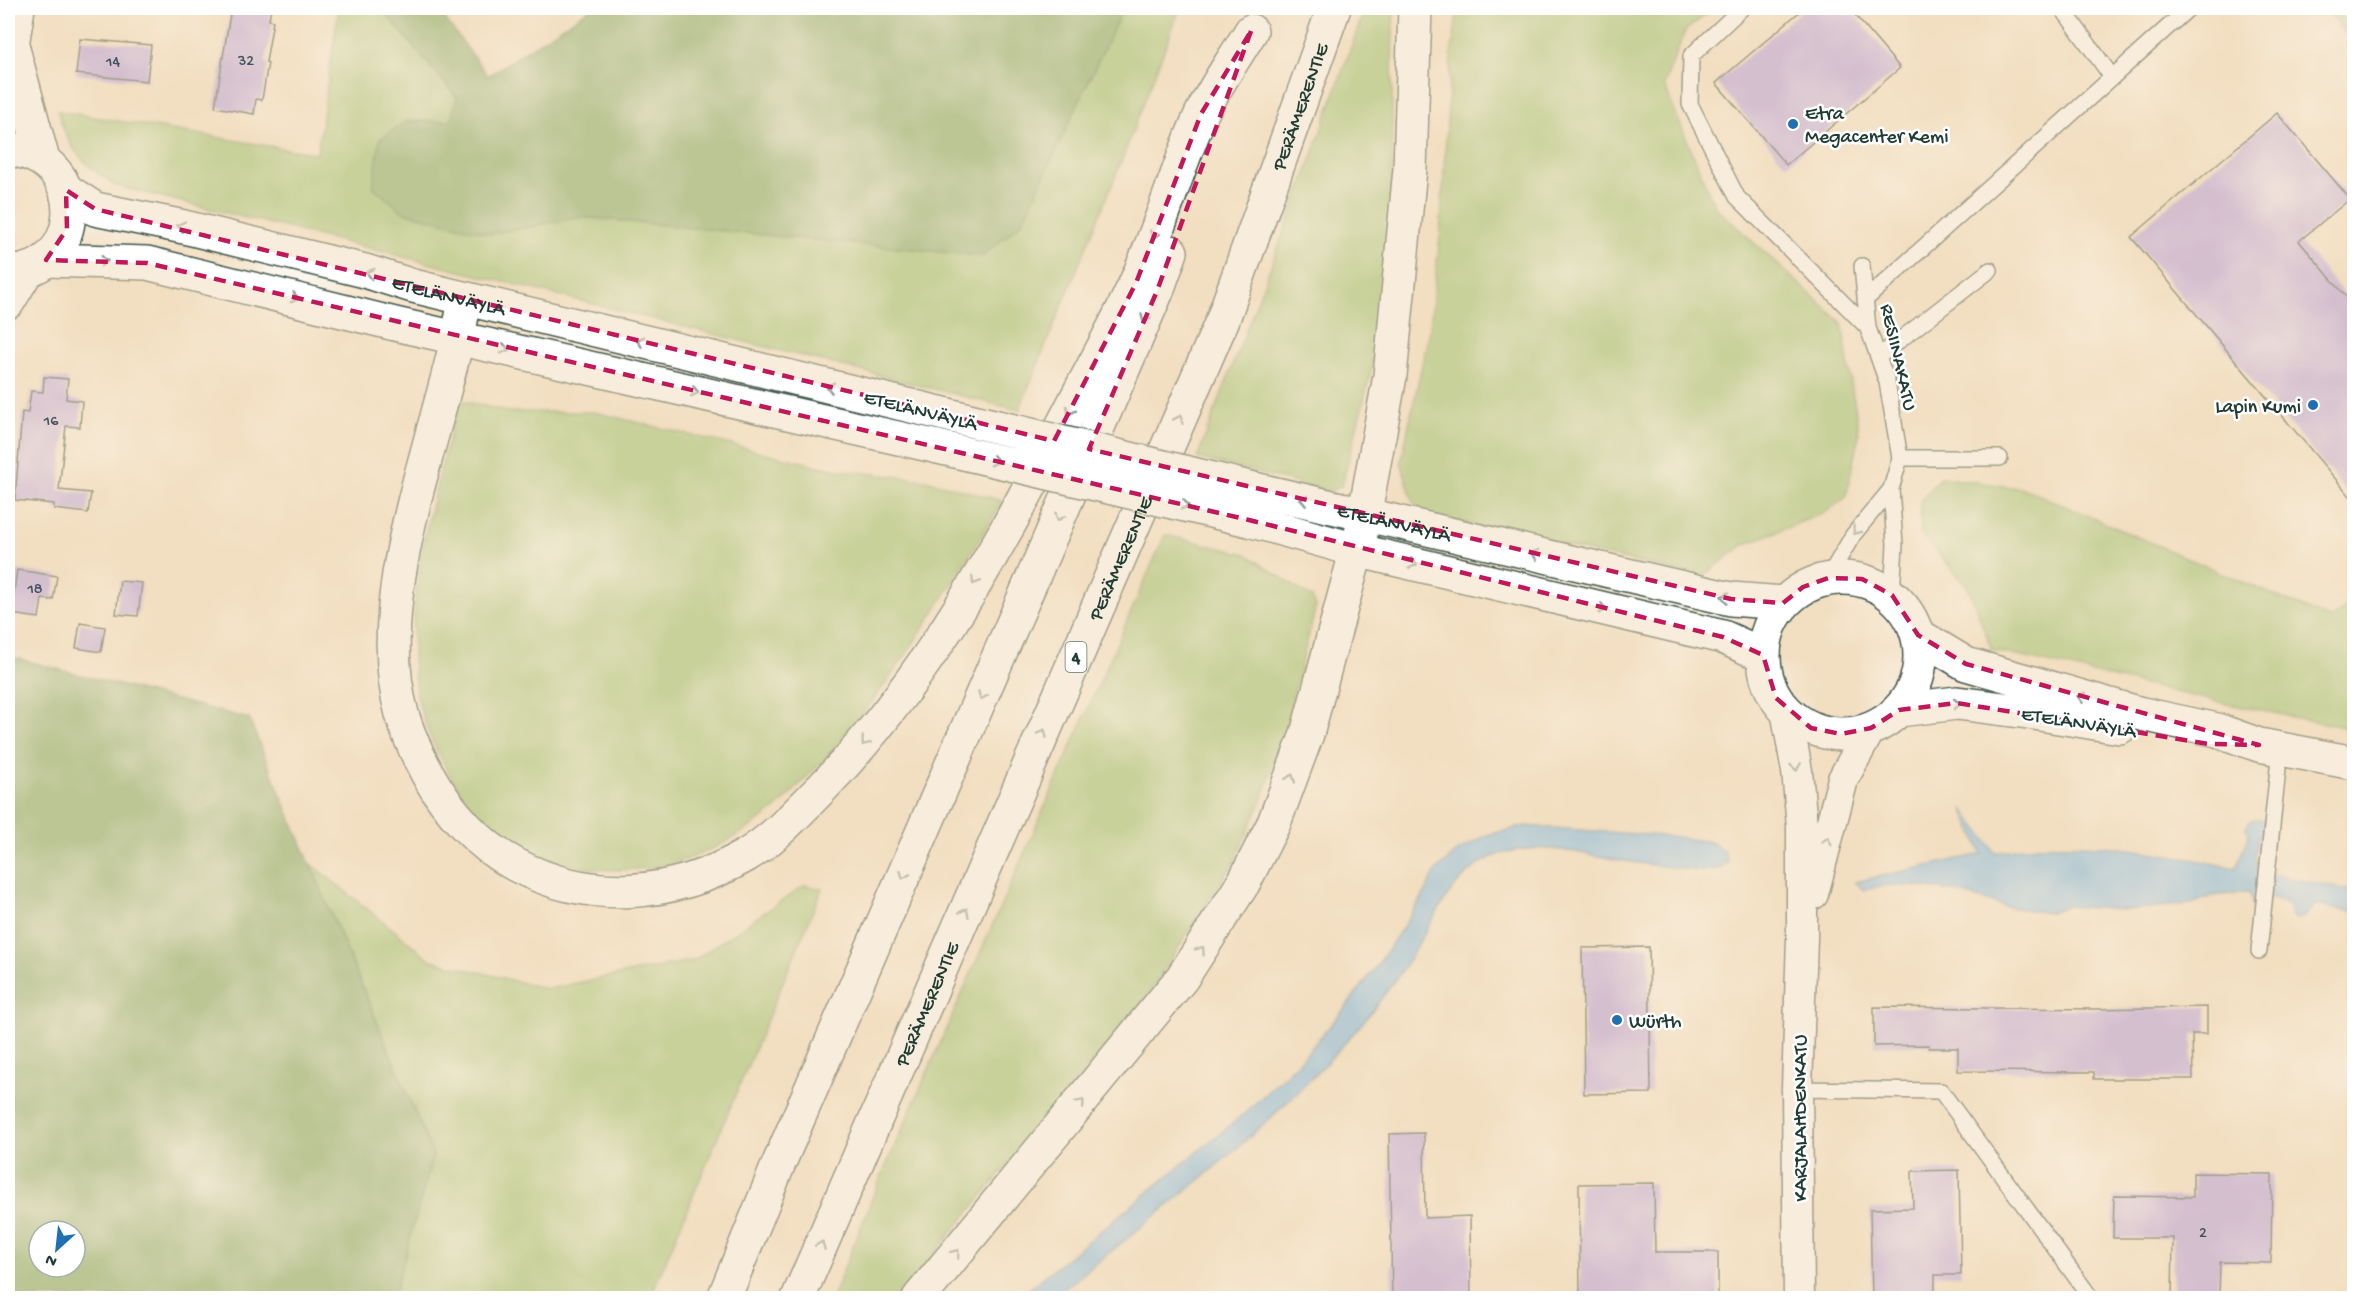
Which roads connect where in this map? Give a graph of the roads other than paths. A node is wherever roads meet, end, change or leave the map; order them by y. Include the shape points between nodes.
1 (18, 8) edge
2 (1334, 8) edge
3 (1415, 8) edge
4 (1742, 8) edge
5 (2062, 8) edge
6 (2189, 8) edge
7 (1254, 19) edge
8 (10, 61) edge
9 (2112, 77) junction
10 (8, 149) edge
11 (43, 160) junction
12 (66, 190) junction
13 (1862, 266) dead end
14 (27, 267) edge
15 (1990, 270) dead end
16 (465, 299) junction
17 (1865, 300) junction
18 (8, 302) edge
19 (1868, 327) junction
20 (459, 338) junction
21 (1878, 357) junction
22 (1900, 458) junction
23 (2000, 458) dead end
24 (1891, 489) junction
25 (1364, 515) junction
26 (1356, 550) junction
27 (1828, 578) junction
28 (1892, 595) junction
29 (1783, 603) junction
30 (1918, 634) junction
31 (1763, 655) junction
32 (1786, 710) junction
33 (1899, 710) junction
34 (1871, 728) junction
35 (2269, 747) junction
36 (2355, 763) edge
37 (1802, 938) junction
38 (2259, 951) dead end
39 (1797, 1089) junction
40 (724, 1299) edge
41 (798, 1299) edge
42 (919, 1299) edge
43 (1799, 1299) edge
44 (2091, 1299) edge

1 - 8 main road
41 -> 2 main road, PERÄMERENTIE / 4 via 1223,318
3 - 25 main road via 1410,169 1390,376
4 - 19 lane via 1691,56 1690,104 1737,197
5 - 9 lane
6 - 9 lane
7 -> 20 main road via 1201,114 1136,283 1014,518 944,632 856,753 780,830 746,855 708,874 669,886 622,893 583,889 542,878 512,863 456,816 413,746 401,712 393,630 416,497
7 -> 40 main road via 1157,291
8 - 11 main road
9 - 17 lane
10 - 11 main road
11 - 12 main road
12 - 14 main road via 67,229 59,246
16 -> 12 main road, ETELÄNVÄYLÄ via 218,235 95,209
13 - 17 lane, RESIINAKATU
14 - 18 main road
14 -> 20 main road, ETELÄNVÄYLÄ via 147,263
15 - 21 lane
16 - 20 main road
25 -> 16 main road, ETELÄNVÄYLÄ, bridge
17 - 19 lane, RESIINAKATU
19 - 21 lane, RESIINAKATU
20 -> 26 main road, ETELÄNVÄYLÄ, bridge via 1250,520
21 - 22 lane, RESIINAKATU via 1887,382
22 - 23 lane
22 - 24 lane, RESIINAKATU
24 -> 27 lane, RESIINAKATU via 1853,535
24 - 28 lane, RESIINAKATU via 1895,544
25 - 26 main road
29 -> 25 main road, ETELÄNVÄYLÄ via 1731,599
26 -> 31 main road, ETELÄNVÄYLÄ via 1724,637
42 -> 26 main road via 1182,978 1244,882 1274,823 1307,735
27 - 28 main road via 1862,579
27 - 29 main road via 1803,587
28 - 30 main road
29 - 31 main road via 1768,627
30 - 33 main road via 1918,675
35 -> 30 main road, ETELÄNVÄYLÄ via 1966,664
31 - 32 main road via 1769,684
32 - 34 main road via 1811,728 1841,734
32 -> 37 street, KARJALAHDENKATU via 1802,826
33 - 34 main road
33 -> 35 main road, ETELÄNVÄYLÄ via 1957,703 2209,744
37 -> 34 street, KARJALAHDENKATU via 1843,779
35 - 36 main road, ETELÄNVÄYLÄ
35 - 38 lane
37 - 39 street, KARJALAHDENKATU
39 - 43 street, KARJALAHDENKATU
39 - 44 lane via 1941,1091

